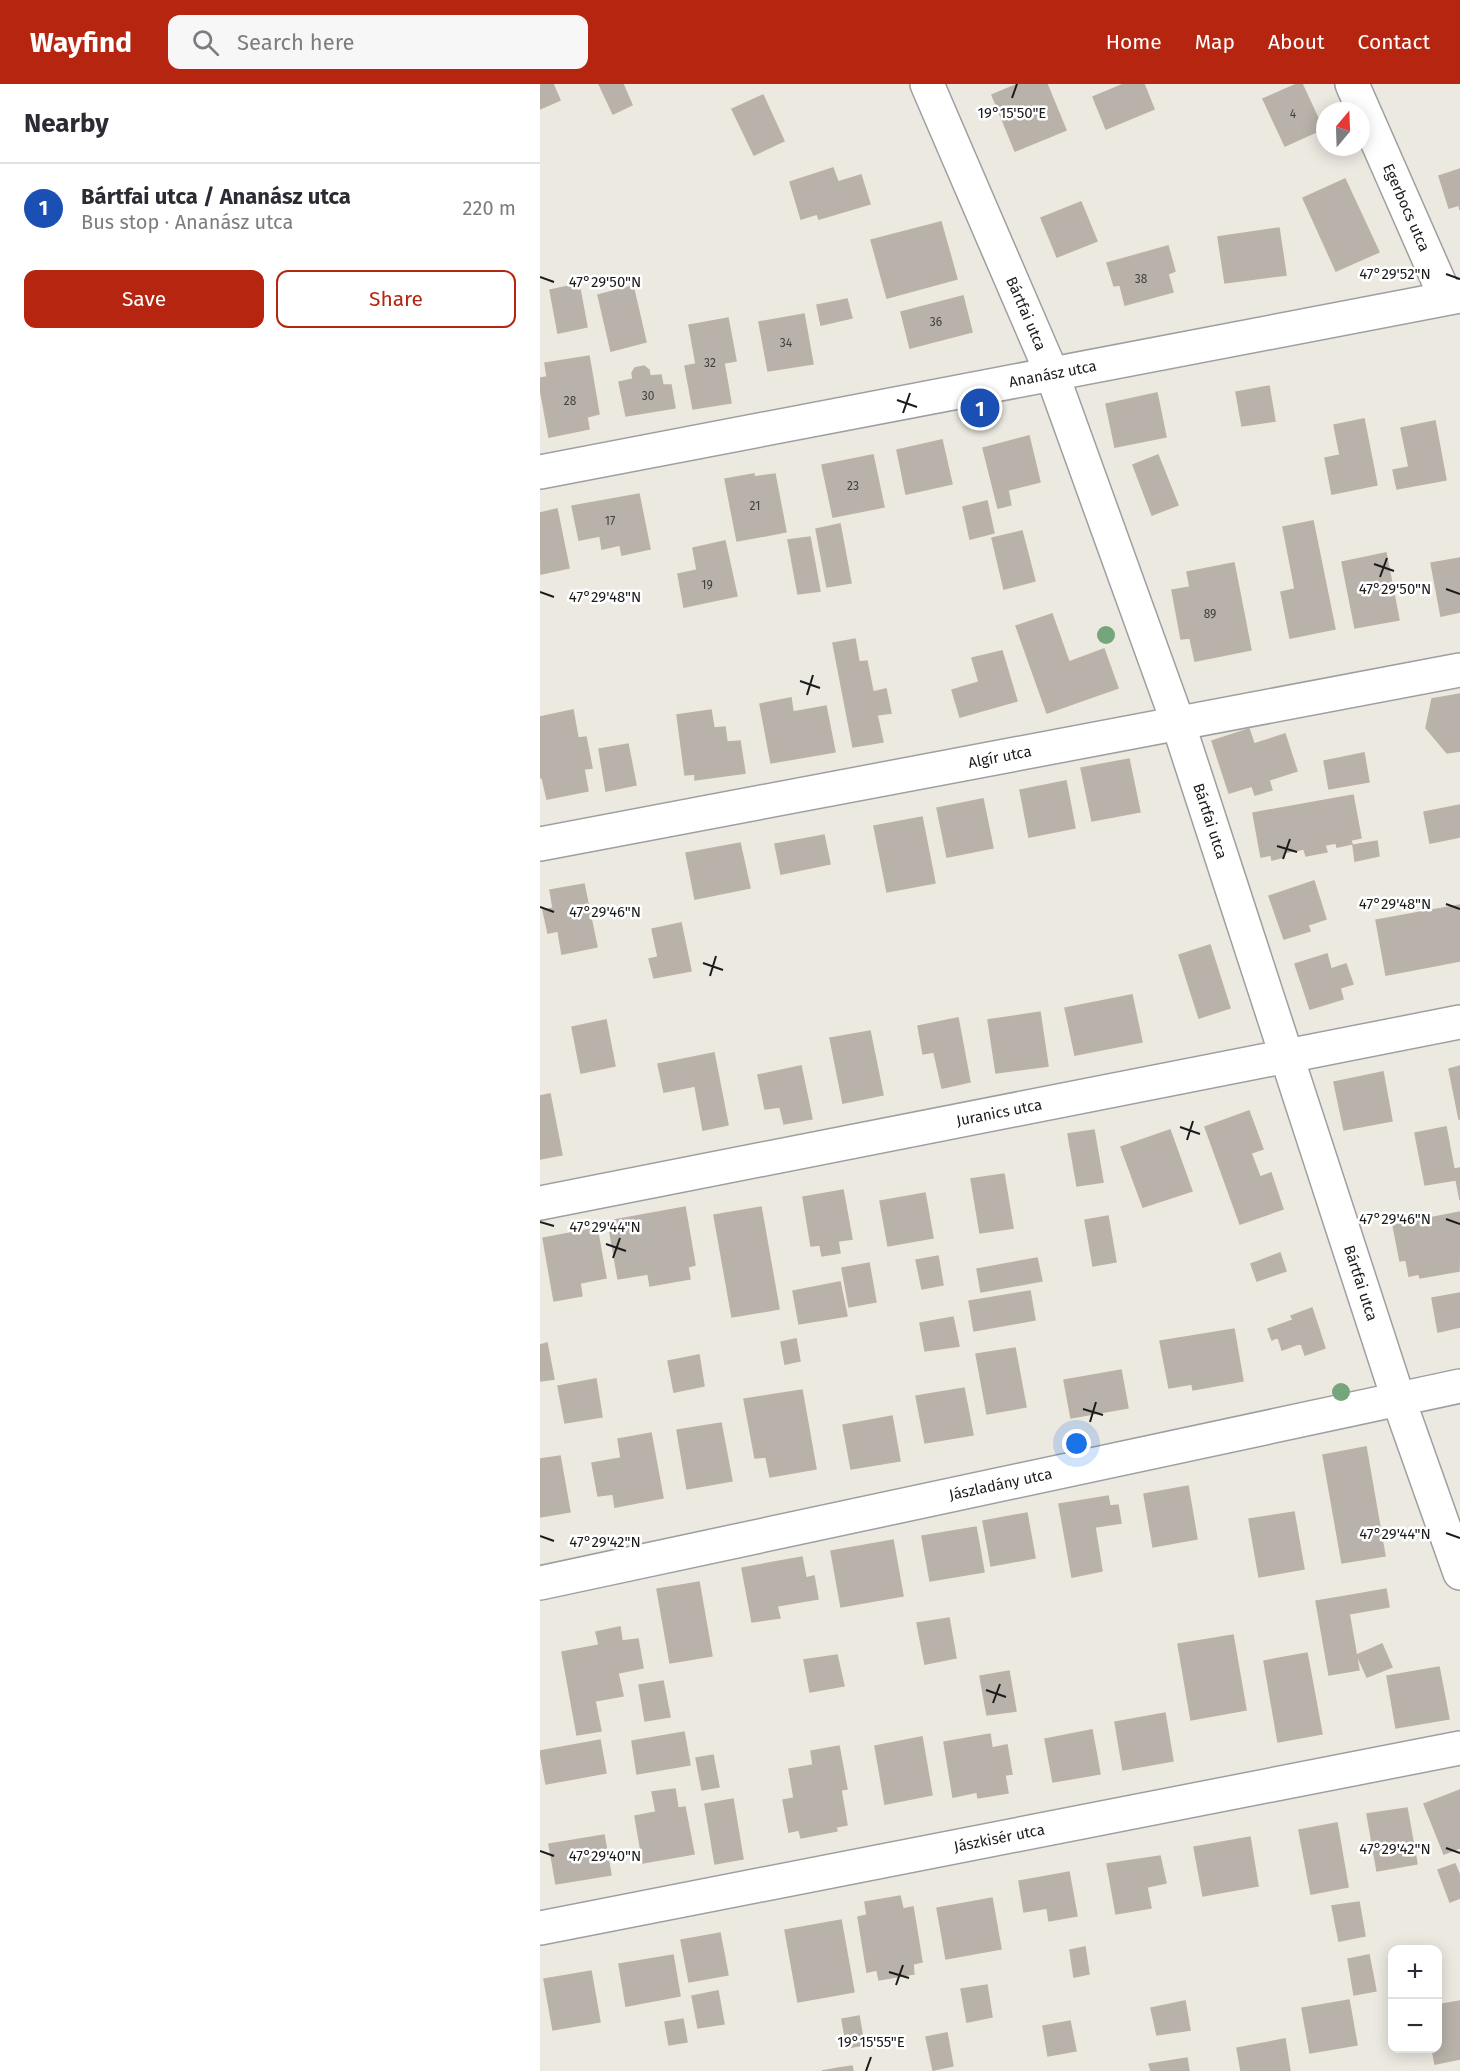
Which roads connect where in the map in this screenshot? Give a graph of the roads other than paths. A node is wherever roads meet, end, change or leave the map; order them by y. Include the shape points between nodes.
1 (927, 84) edge
2 (1352, 84) edge
3 (1453, 297) edge
4 (1052, 374) junction
5 (540, 472) edge
6 (1460, 670) edge
7 (1178, 723) junction
8 (540, 844) edge
9 (1460, 1023) edge
10 (1286, 1056) junction
11 (540, 1203) edge
12 (1460, 1386) edge
13 (1398, 1398) junction
14 (1460, 1573) edge
15 (540, 1583) edge
16 (1460, 1748) edge
17 (540, 1928) edge

1 - 4 street, Bártfai utca
2 - 3 street, Egerbocs utca
3 - 4 street, Ananász utca
4 - 5 street, Ananász utca
4 - 7 street, Bártfai utca
6 - 7 street, Algír utca
7 - 8 street, Algír utca
7 - 10 street, Bártfai utca
9 - 10 street, Juranics utca
10 - 11 street, Juranics utca
10 - 13 street, Bártfai utca
12 - 13 street, Jászladány utca
13 - 14 street, Bártfai utca
13 - 15 street, Jászladány utca
16 - 17 street, Jászkisér utca

